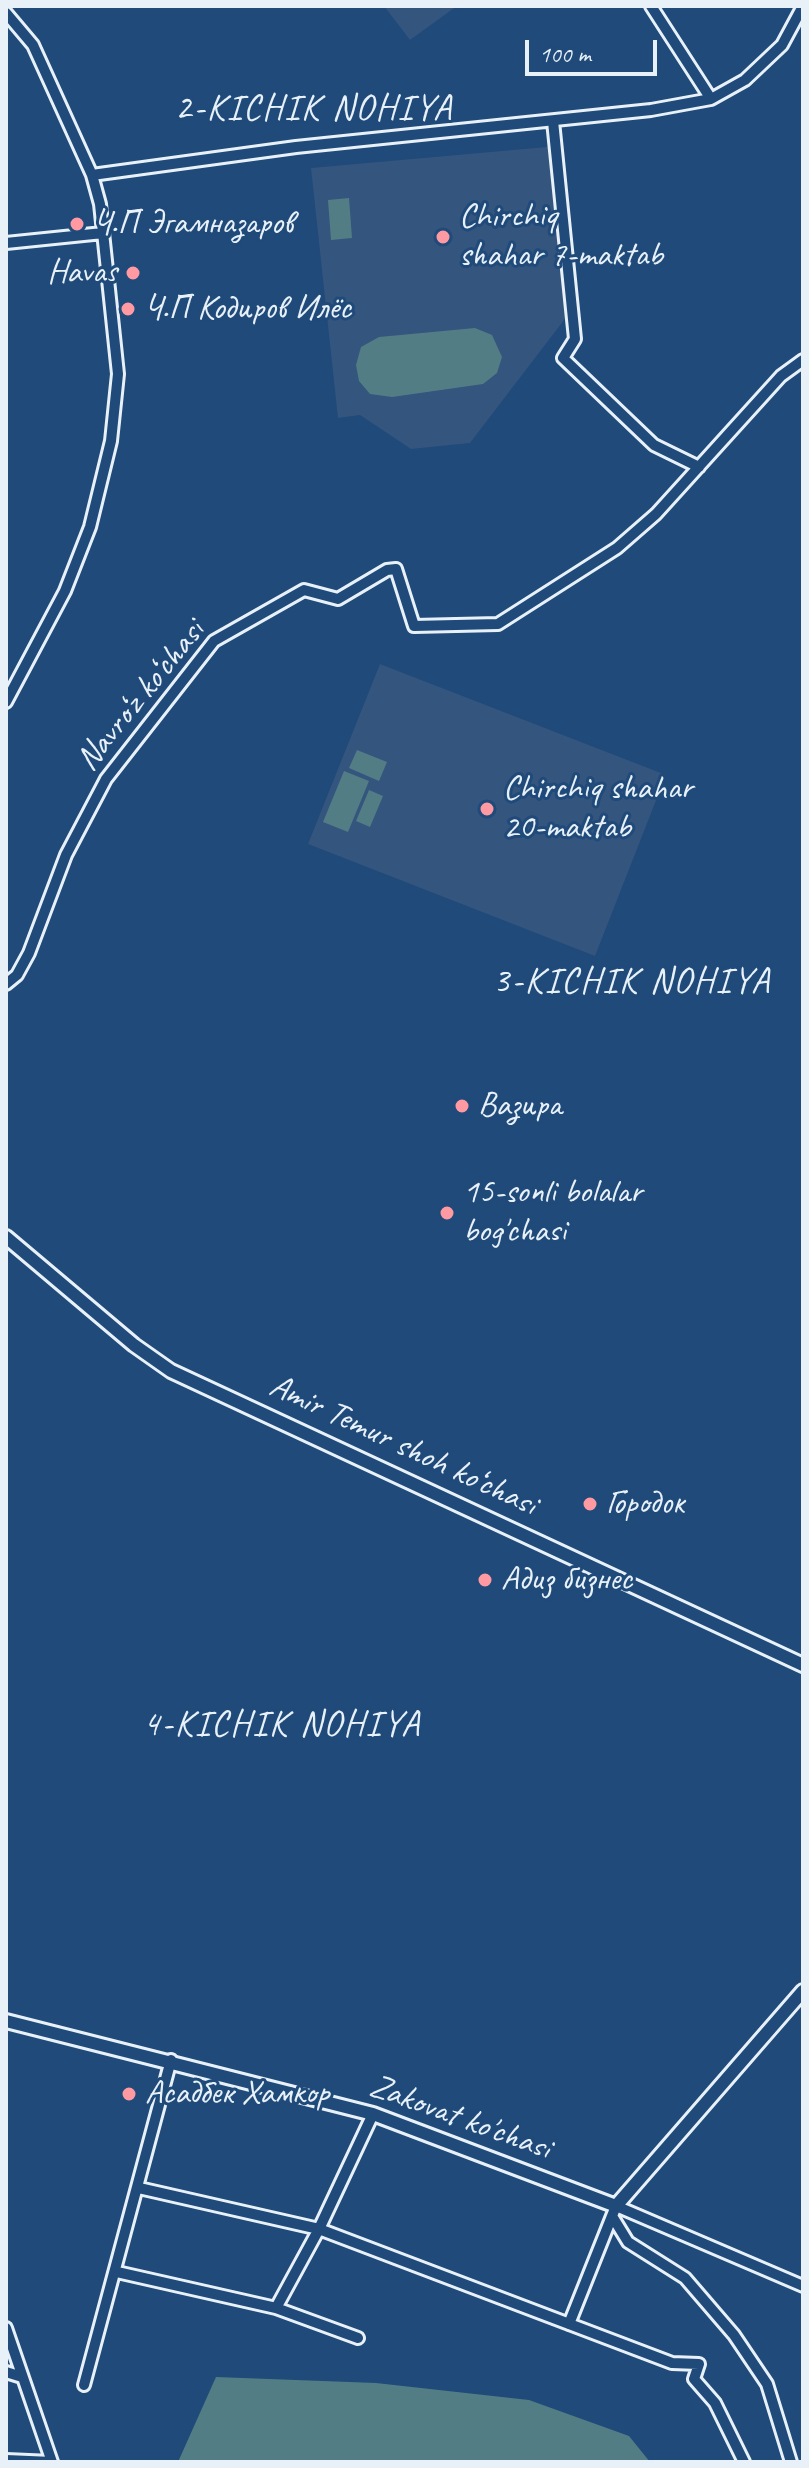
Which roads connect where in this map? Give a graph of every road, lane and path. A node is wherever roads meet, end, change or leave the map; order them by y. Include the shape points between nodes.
1 (651, 6) edge
2 (803, 6) edge
3 (6, 13) edge
4 (711, 99) junction
5 (553, 121) junction
6 (92, 175) junction
7 (103, 233) junction
8 (6, 243) edge
9 (803, 360) edge
10 (699, 467) junction
11 (6, 702) edge
12 (6, 984) edge
13 (6, 1237) edge
14 (803, 1665) edge
15 (803, 1991) edge
16 (6, 2021) edge
17 (171, 2060) junction
18 (373, 2114) junction
19 (139, 2188) junction
20 (614, 2211) junction
21 (319, 2229) junction
22 (117, 2272) junction
23 (803, 2286) edge
24 (276, 2308) junction
25 (569, 2324) junction
26 (6, 2328) edge
27 (358, 2338) dead end
28 (6, 2372) edge
29 (22, 2377) junction
30 (84, 2385) dead end
31 (803, 2456) edge
32 (790, 2459) edge
33 (6, 2460) edge
34 (52, 2462) edge
35 (744, 2462) edge

1 - 4 street
2 - 4 street via 782,45 745,80
3 - 6 street via 33,45
4 - 5 street
5 - 6 street via 296,147
5 - 10 street via 575,339 563,358 654,445
6 - 7 street
7 - 8 street
7 - 11 street via 118,374 107,462 79,560
9 - 10 street, Navro‘z ko‘chasi via 781,376
10 - 12 street, Navro‘z ko‘chasi via 617,548 498,624 414,626 396,569 338,599 304,590 214,641 106,779 66,855 29,953
13 - 14 main road, Amir Temur shoh ko‘chasi via 171,1371
15 - 20 main road
16 - 17 main road, Zakovat ko'chasi
17 - 18 main road, Zakovat ko'chasi
17 - 19 street
18 - 20 main road, Zakovat ko'chasi
18 - 21 street
19 - 21 street
19 - 22 street
20 - 23 street
20 - 25 street
20 - 32 street via 628,2242 685,2278 734,2335 767,2384
21 - 24 street
21 - 25 street
22 - 24 street
22 - 30 street
24 - 27 street
25 - 35 street via 672,2363 699,2364 694,2379 715,2403
26 - 29 street
28 - 29 street
29 - 34 street
31 - 32 street
33 - 34 street

